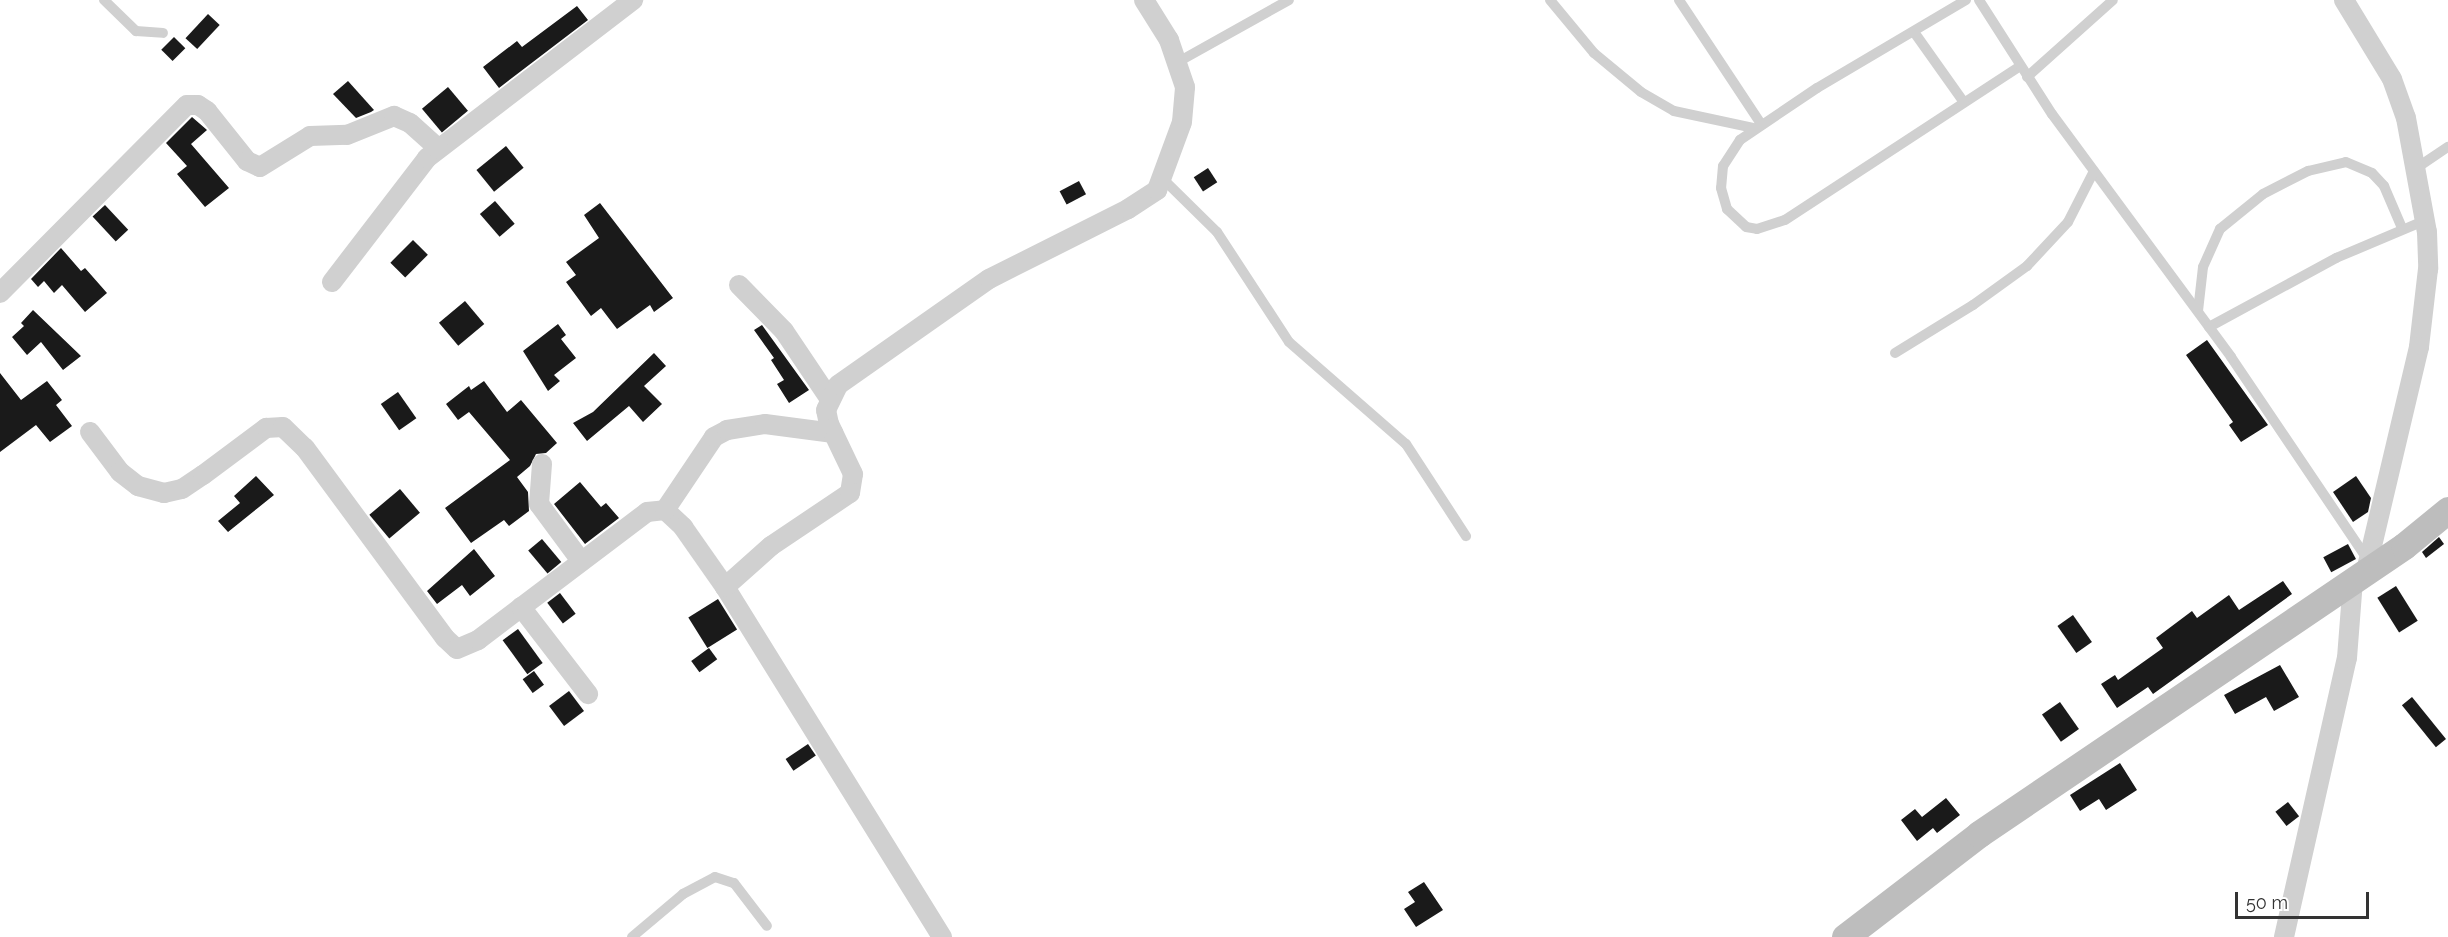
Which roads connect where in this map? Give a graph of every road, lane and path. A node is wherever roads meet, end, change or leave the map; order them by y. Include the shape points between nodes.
1 (104, 0) edge
2 (633, 0) edge
3 (1144, 0) edge
4 (1289, 0) edge
5 (1550, 0) edge
6 (1679, 0) edge
7 (1965, 0) edge
8 (1979, 0) edge
9 (2113, 0) edge
10 (2344, 0) edge
11 (1914, 32) junction
12 (164, 33) dead end
13 (1178, 62) junction
14 (2020, 66) junction
15 (2027, 77) junction
16 (1964, 101) junction
17 (1758, 126) junction
18 (2448, 147) edge
19 (438, 148) junction
20 (2418, 167) junction
21 (2094, 171) junction
22 (1162, 178) junction
23 (2426, 220) junction
24 (2402, 228) junction
25 (332, 282) dead end
26 (739, 285) dead end
27 (0, 293) edge
28 (2198, 311) junction
29 (2209, 327) junction
30 (1895, 353) dead end
31 (829, 398) junction
32 (90, 432) dead end
33 (833, 433) junction
34 (542, 464) dead end
35 (664, 510) junction
36 (2448, 510) edge
37 (1466, 536) dead end
38 (581, 561) junction
39 (2362, 570) junction
40 (725, 587) junction
41 (521, 607) junction
42 (588, 694) dead end
43 (767, 926) dead end
44 (632, 937) edge
45 (942, 937) edge
46 (1845, 937) edge
47 (2284, 937) edge

1 - 12 lane via 136,31
2 - 19 street
3 - 13 street
4 - 13 lane
5 - 17 lane via 1594,53 1641,92 1674,111
6 - 17 lane
7 - 11 lane
8 - 14 lane
9 - 15 lane
10 - 20 street via 2392,79
11 - 16 lane
11 - 17 lane
13 - 22 street via 1185,108
14 - 15 lane
14 - 16 lane
15 - 21 lane
16 - 17 lane via 1799,211 1771,227 1757,229 1736,220 1727,209 1721,188 1723,166 1730,151
18 - 20 lane
19 - 25 street via 403,187
19 - 27 street via 410,123 394,116 347,135 310,136 260,167 247,161 207,111 198,105 187,105
20 - 23 street
21 - 28 lane
21 - 30 lane via 2068,222 2026,266 1973,305
22 - 31 street via 1148,198 989,279 849,375
22 - 37 lane via 1217,232 1289,342 1406,444
23 - 24 lane
23 - 39 street via 2428,269 2419,347
24 - 28 lane via 2384,186 2372,173 2346,162 2308,171 2263,194 2220,229 2203,267
24 - 29 lane via 2336,258
26 - 31 street via 783,331
28 - 29 lane
29 - 39 lane
31 - 33 street via 826,410
32 - 41 street via 120,472 138,486 164,493 182,489 266,428 283,427 305,448 451,645 457,649 468,646
33 - 35 street via 765,424 727,430 710,443
33 - 40 street via 854,474 850,493 771,546
34 - 38 street via 539,504
35 - 38 street via 647,512
35 - 40 street via 683,527
36 - 39 street
38 - 41 street
39 - 46 street via 1979,834
39 - 47 street via 2347,658
40 - 45 street
41 - 42 street
43 - 44 lane via 734,883 715,877 683,894

